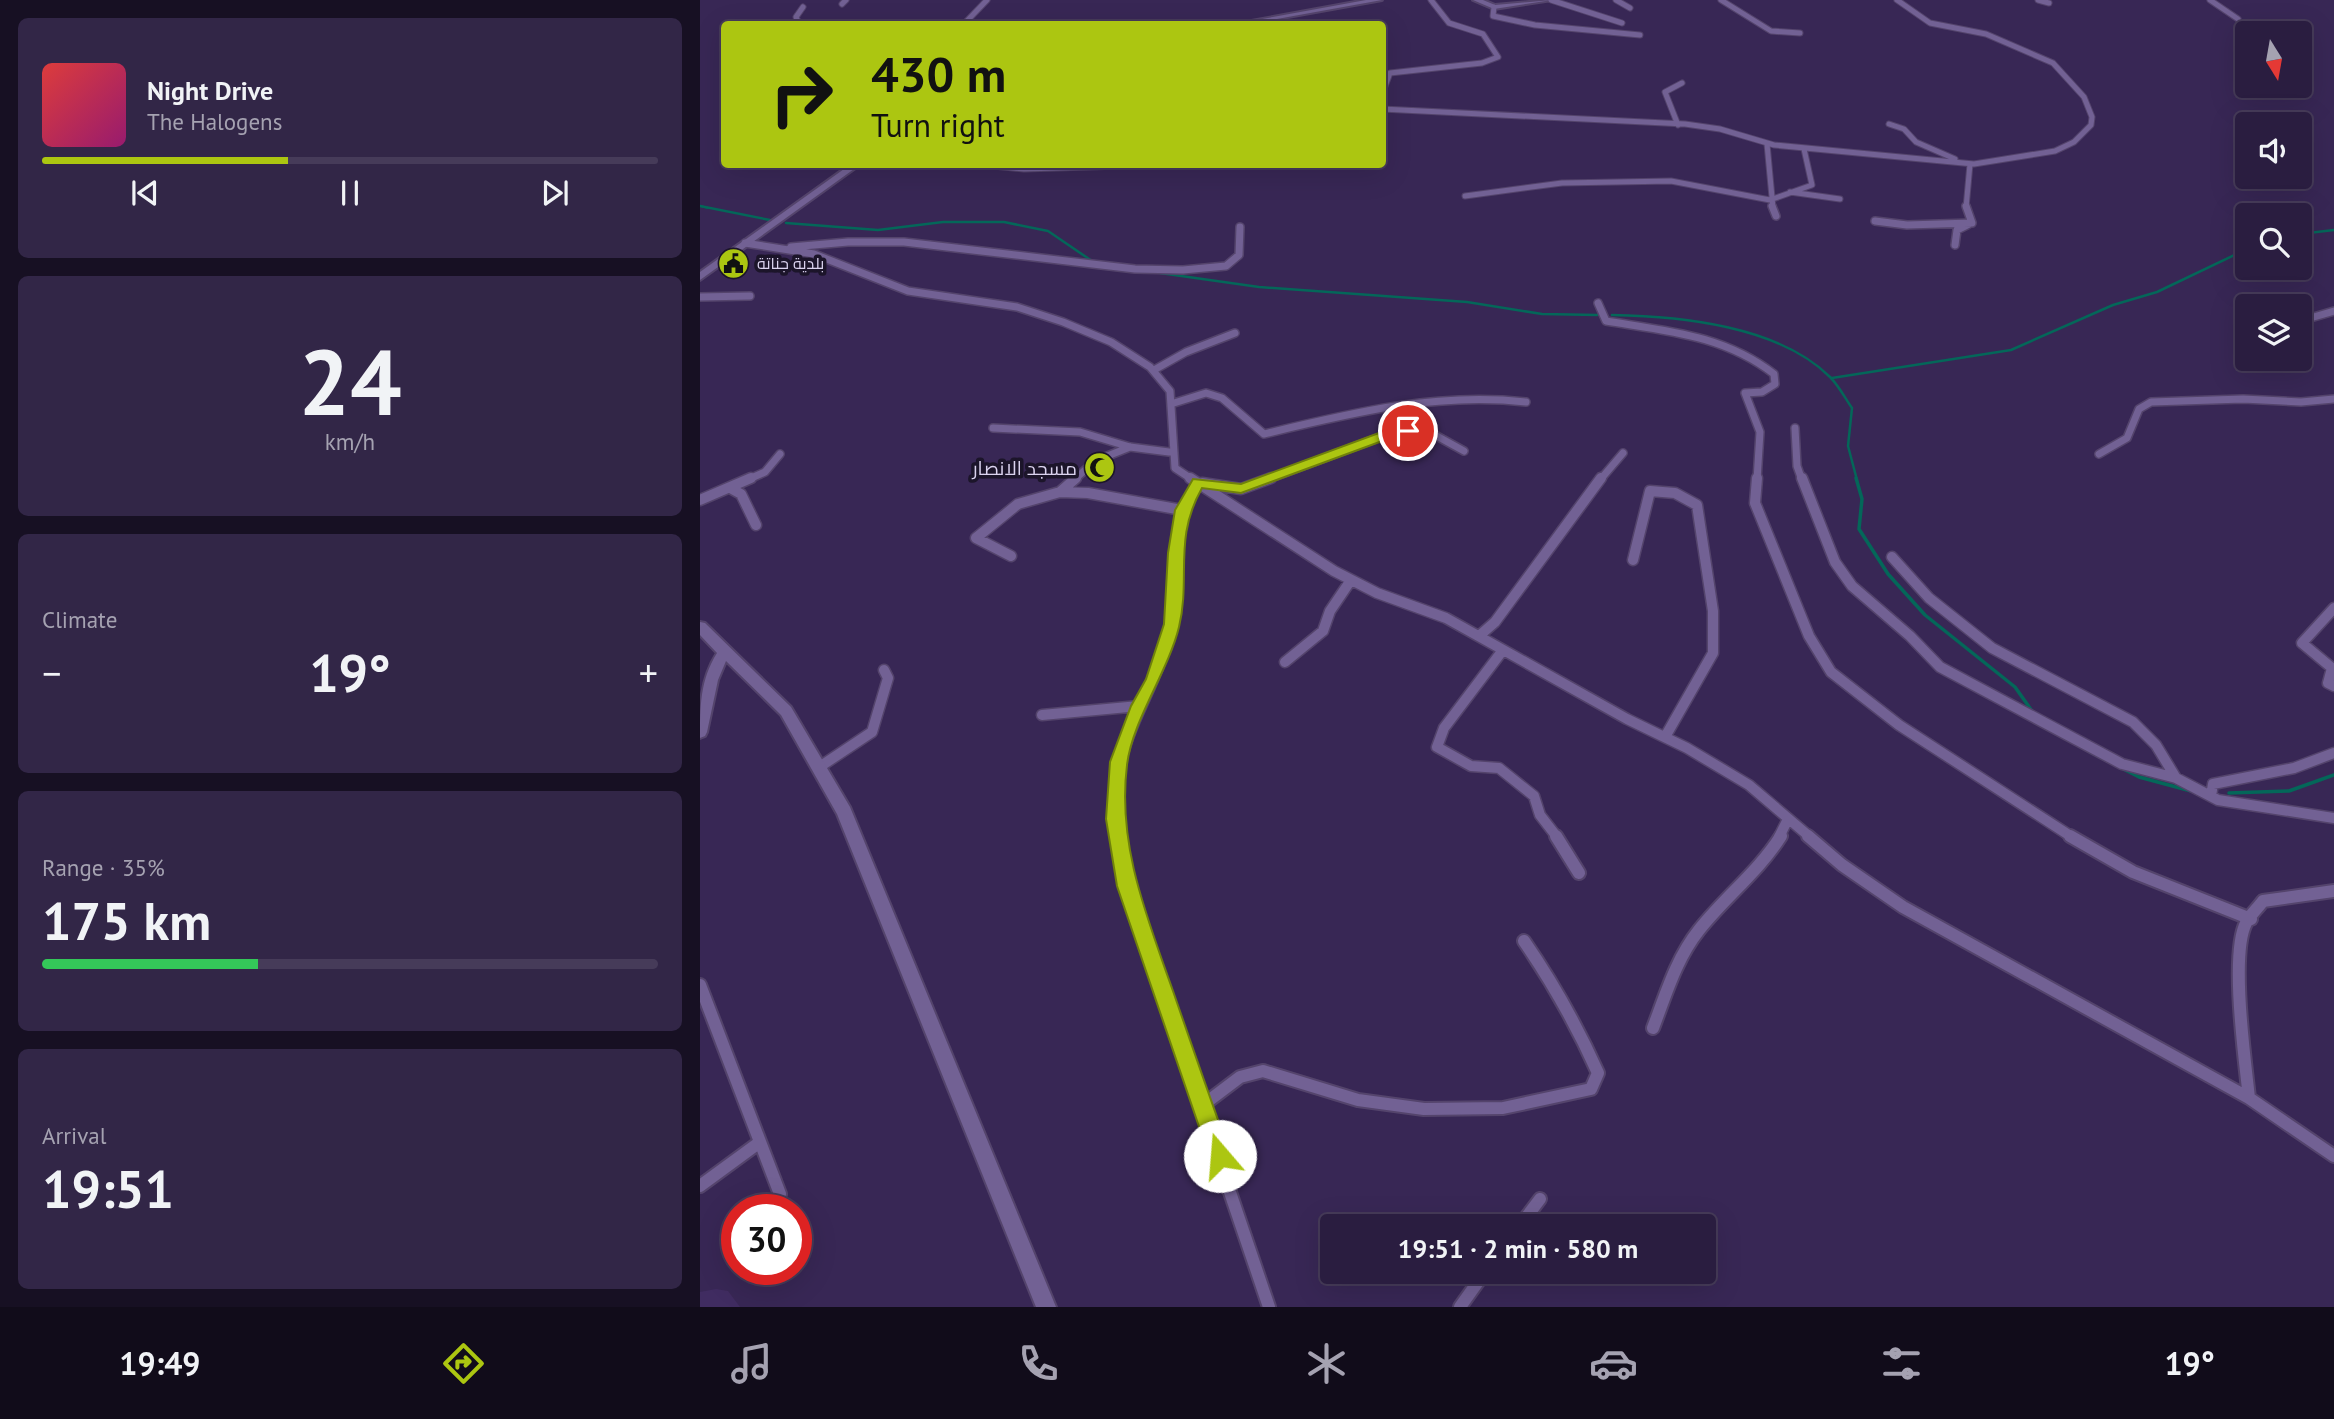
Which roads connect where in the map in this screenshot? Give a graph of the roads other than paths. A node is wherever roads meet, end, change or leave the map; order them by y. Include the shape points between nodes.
1 (986, 0) edge
2 (1378, 0) edge
3 (1431, 0) edge
4 (1477, 0) edge
5 (1547, 0) edge
6 (1616, 0) edge
7 (1721, 0) edge
8 (1897, 0) edge
9 (2038, 0) edge
10 (2210, 0) edge
11 (2049, 3) dead end
12 (803, 7) dead end
13 (1494, 7) junction
14 (1630, 8) dead end
15 (2238, 19) dead end
16 (798, 21) edge
17 (967, 21) edge
18 (1256, 21) edge
19 (1622, 23) dead end
20 (1800, 33) dead end
21 (1640, 35) dead end
22 (1682, 83) dead end
23 (1386, 84) edge
24 (1386, 109) edge
25 (1678, 124) junction
26 (1889, 124) dead end
27 (1767, 144) junction
28 (1804, 149) junction
29 (1961, 163) junction
30 (1970, 164) junction
31 (851, 168) edge
32 (1789, 192) junction
33 (1465, 196) dead end
34 (1840, 199) dead end
35 (1769, 200) junction
36 (1776, 216) dead end
37 (1875, 221) dead end
38 (1972, 223) junction
39 (1240, 227) dead end
40 (746, 243) junction
41 (1955, 244) dead end
42 (785, 247) junction
43 (701, 277) edge
44 (750, 296) dead end
45 (700, 297) edge
46 (1598, 303) dead end
47 (2334, 311) edge
48 (2312, 317) edge
49 (1235, 333) dead end
50 (1154, 370) junction
51 (2334, 399) edge
52 (1526, 402) dead end
53 (1174, 403) junction
54 (993, 428) dead end
55 (1795, 428) dead end
56 (1130, 447) junction
57 (1464, 451) dead end
58 (1169, 452) junction
59 (1623, 453) dead end
60 (780, 454) dead end
61 (2099, 454) dead end
62 (1198, 482) junction
63 (732, 489) junction
64 (1060, 492) junction
65 (700, 500) edge
66 (1182, 510) junction
67 (755, 525) dead end
68 (1012, 556) dead end
69 (1892, 557) dead end
70 (1633, 560) dead end
71 (1351, 580) junction
72 (2334, 608) edge
73 (700, 627) edge
74 (1479, 636) junction
75 (1503, 650) junction
76 (726, 651) junction
77 (1285, 662) dead end
78 (884, 670) dead end
79 (2334, 686) edge
80 (1139, 706) junction
81 (1042, 715) dead end
82 (700, 732) edge
83 (1665, 737) junction
84 (2334, 753) edge
85 (821, 766) junction
86 (2176, 778) junction
87 (2211, 796) junction
88 (2334, 818) edge
89 (1788, 820) junction
90 (1579, 873) dead end
91 (2334, 891) edge
92 (2251, 919) junction
93 (1524, 940) dead end
94 (700, 985) edge
95 (1653, 1028) dead end
96 (2249, 1098) junction
97 (1203, 1105) junction
98 (760, 1142) junction
99 (2334, 1156) edge
100 (700, 1185) edge
101 (780, 1194) dead end
102 (1540, 1199) dead end
103 (1529, 1214) edge
104 (1476, 1284) edge
105 (1046, 1307) edge
106 (1269, 1307) edge
107 (1460, 1307) edge

1 - 17 street
2 - 18 street
3 - 23 street via 1450,23 1483,34 1498,57 1482,63 1394,72
4 - 13 street
5 - 13 street
5 - 19 street
6 - 14 street
7 - 20 street via 1771,31
8 - 30 street via 1930,23 1986,34 2053,63 2090,107 2091,125 2065,148
9 - 11 street
10 - 15 street
12 - 16 street
13 - 21 street via 1493,16 1535,25
22 - 25 street via 1665,92
24 - 25 street
25 - 27 street via 1720,129
26 - 29 street
27 - 28 street
27 - 35 street
28 - 29 street
28 - 32 street via 1812,185
29 - 30 street
30 - 38 street via 1966,208
31 - 40 street
32 - 34 street
32 - 35 street
33 - 35 street via 1562,183 1671,181
35 - 36 street
37 - 38 street
38 - 41 street via 1957,230
39 - 42 street via 1239,256 1226,266 1183,270 1099,266 904,243
40 - 42 street
40 - 43 street
42 - 50 street via 911,291 1037,312 1083,330
44 - 45 street
46 - 92 street via 1606,321 1683,331 1720,342 1755,357 1774,374 1775,384 1762,392 1745,393 1760,432 1755,503 1809,636 1831,672 1899,725 2081,843 2133,872
47 - 48 street
49 - 50 street
50 - 53 street
51 - 61 street via 2151,402 2139,409 2127,438
52 - 53 street via 1471,397 1379,406 1264,434 1222,398 1206,393
53 - 58 street
54 - 56 street via 1080,432
55 - 86 street via 1797,466 1835,562 1852,586 1940,667 2122,764
56 - 58 street
56 - 64 street via 1095,461
57 - 62 street via 1424,429 1391,433 1241,489
58 - 62 street via 1175,468
59 - 74 street via 1583,499 1495,622
60 - 63 street via 765,472
62 - 66 street
62 - 71 street
63 - 65 street
63 - 67 street via 741,494
64 - 66 street
64 - 68 street via 1018,504 976,538
66 - 80 street via 1172,624 1154,679
69 - 86 street via 1929,598 1992,648 2133,722 2156,745
70 - 83 street via 1650,491 1691,499 1697,505 1713,611 1713,653
71 - 74 street
71 - 77 street via 1323,631
72 - 79 street via 2302,643 2332,668 2329,683
73 - 76 street
74 - 75 street
75 - 83 street
75 - 90 street via 1444,728 1437,747 1471,766 1499,768 1535,796 1540,815
76 - 82 street via 709,678
76 - 85 street via 786,711
78 - 85 street via 888,678 872,732
80 - 81 street
80 - 97 street via 1118,762 1115,819 1126,886
83 - 89 street via 1749,785
84 - 87 street via 2294,768 2213,785
85 - 105 street via 844,812
86 - 87 street
87 - 88 street
89 - 95 street via 1782,838 1680,957
89 - 96 street via 1903,907
91 - 92 street via 2263,901
92 - 96 street via 2241,937
93 - 97 street via 1591,1055 1598,1073 1591,1089 1503,1108 1424,1110 1359,1100 1263,1071 1240,1077
94 - 98 street
96 - 99 street
97 - 106 street
98 - 100 street
98 - 101 street
102 - 103 street
104 - 107 street

